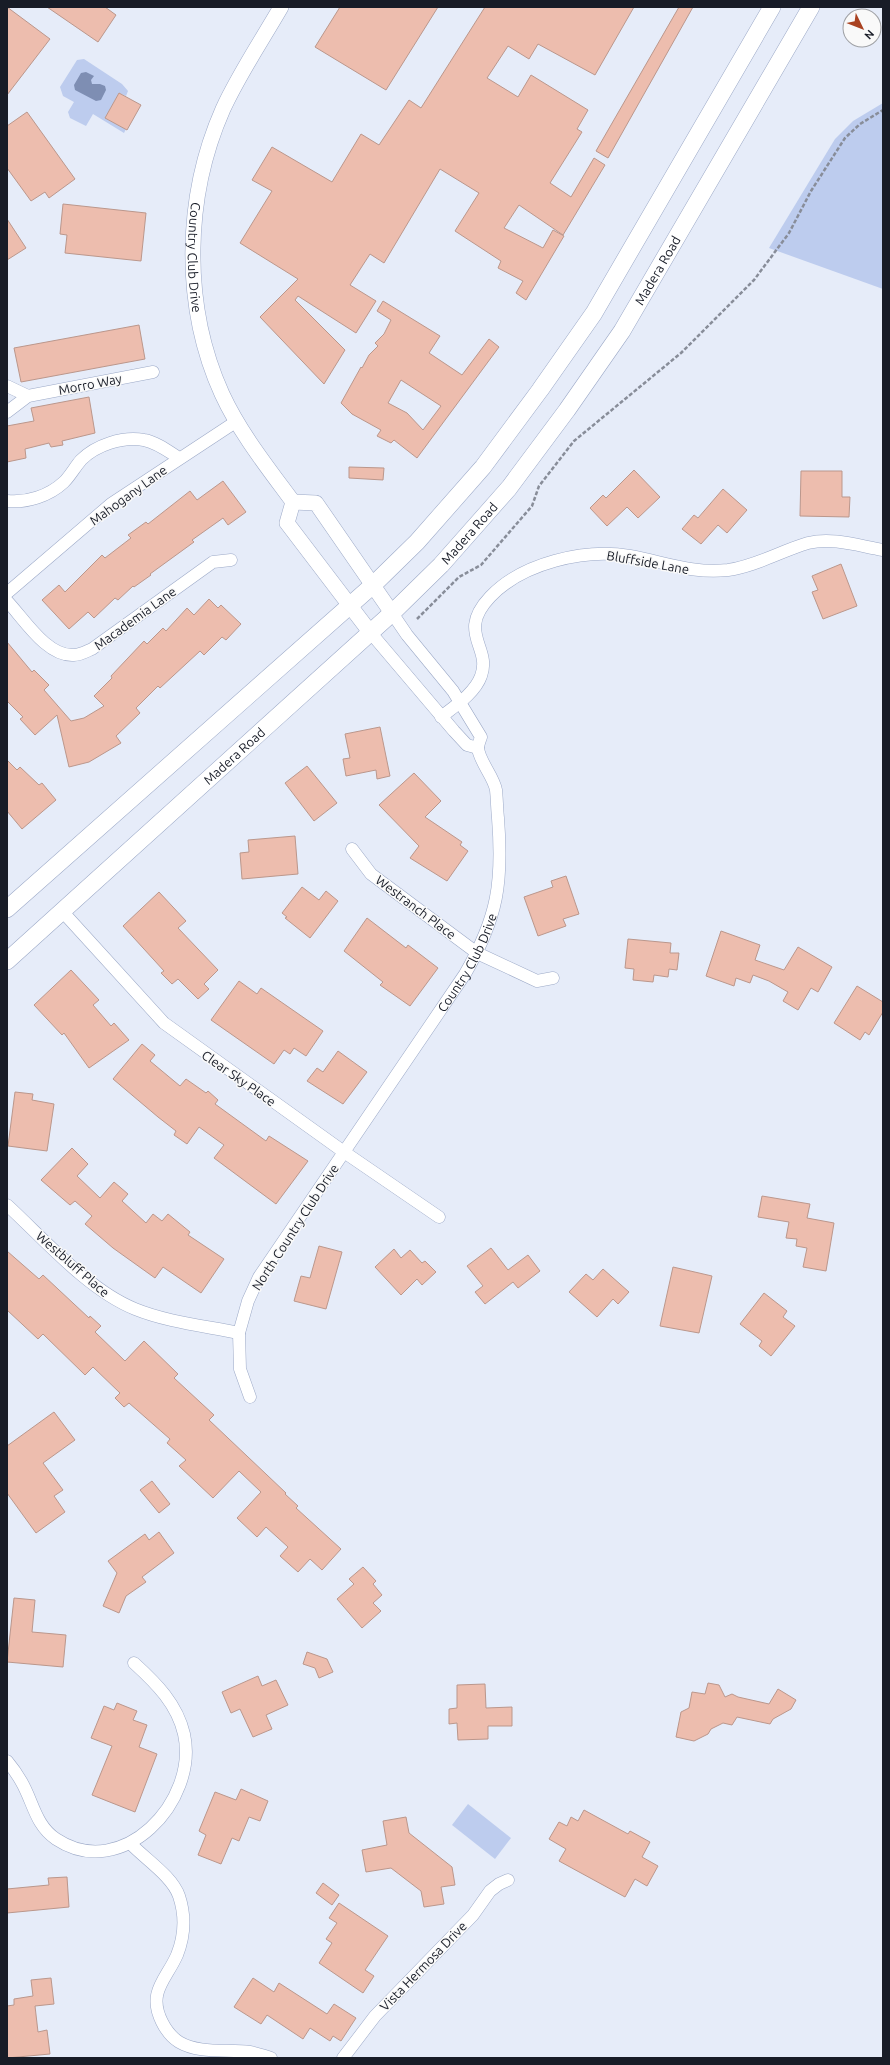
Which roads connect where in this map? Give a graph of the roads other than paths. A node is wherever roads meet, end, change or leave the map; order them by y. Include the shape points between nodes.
1 (281, 7) edge
2 (772, 7) edge
3 (811, 7) edge
4 (152, 372) dead end
5 (7, 386) edge
6 (28, 396) junction
7 (7, 412) edge
8 (237, 421) junction
9 (179, 458) junction
10 (7, 501) edge
11 (293, 502) junction
12 (883, 550) edge
13 (231, 560) dead end
14 (373, 585) junction
15 (7, 593) edge
16 (7, 601) edge
17 (350, 606) junction
18 (392, 613) junction
19 (370, 632) junction
20 (460, 702) junction
21 (441, 717) junction
22 (478, 748) junction
23 (352, 849) dead end
24 (7, 909) edge
25 (62, 911) junction
26 (477, 953) junction
27 (7, 961) edge
28 (553, 978) dead end
29 (344, 1152) junction
30 (7, 1205) edge
31 (439, 1217) dead end
32 (239, 1333) junction
33 (250, 1397) dead end
34 (134, 1664) dead end
35 (7, 1761) edge
36 (130, 1843) junction
37 (508, 1880) dead end
38 (271, 2058) edge
39 (343, 2058) edge

1 - 8 street, Country Club Drive via 223,109 209,146 199,185 194,230 194,274 200,320 209,359
2 - 14 main road via 594,313 483,467 417,542
3 - 18 main road, Madera Road via 622,331 509,488 441,565
4 - 6 street, Morro Way
5 - 6 street
6 - 7 street, Morro Way
8 - 9 street, Mahogany Lane
8 - 11 street, Country Club Drive
9 - 10 street via 144,440 120,441 91,452 64,482 53,490 28,500
9 - 15 street, Mahogany Lane via 111,504
11 - 14 street via 316,503
11 - 17 street via 287,523
12 - 20 street, Bluffside Lane via 825,541 809,543 753,564 728,570 705,571 679,568 630,556 606,554 579,555 554,561 530,570 510,582 490,597 482,608 475,624 476,639 483,657 483,670 477,684
13 - 16 street, Macademia Lane via 213,562 92,649 76,655 61,654 49,648
14 - 17 main road
14 - 18 street
17 - 19 street
17 - 24 main road
18 - 19 main road, Madera Road
18 - 20 street, Country Club Drive
19 - 21 street
19 - 25 main road, Madera Road
20 - 21 street, Bluffside Lane
20 - 22 street, Country Club Drive via 481,737
21 - 22 street via 467,745
22 - 26 street, Country Club Drive via 496,789 501,845 496,900 489,926
23 - 26 street, Westranch Place via 372,874
25 - 27 main road, Madera Road
25 - 29 street, Clear Sky Place via 164,1023
26 - 28 street, Westranch Place via 537,981
26 - 29 street, Country Club Drive
29 - 31 street, Clear Sky Place
29 - 32 street, North Country Club Drive via 259,1277 248,1301
30 - 32 street, Westbluff Place via 90,1282 112,1298 154,1316
32 - 33 street, North Country Club Drive via 240,1369
34 - 36 street via 158,1685 175,1709 184,1735 185,1758 178,1789 167,1810 148,1832
35 - 36 street via 21,1781 37,1819 56,1839 70,1847 89,1852 105,1852
36 - 38 street via 170,1880 183,1912 184,1921 176,1956 163,1977 155,1999 157,2013 166,2031 178,2042 192,2048 252,2052
37 - 39 street, Vista Hermosa Drive via 490,1891 473,1915 375,2016

